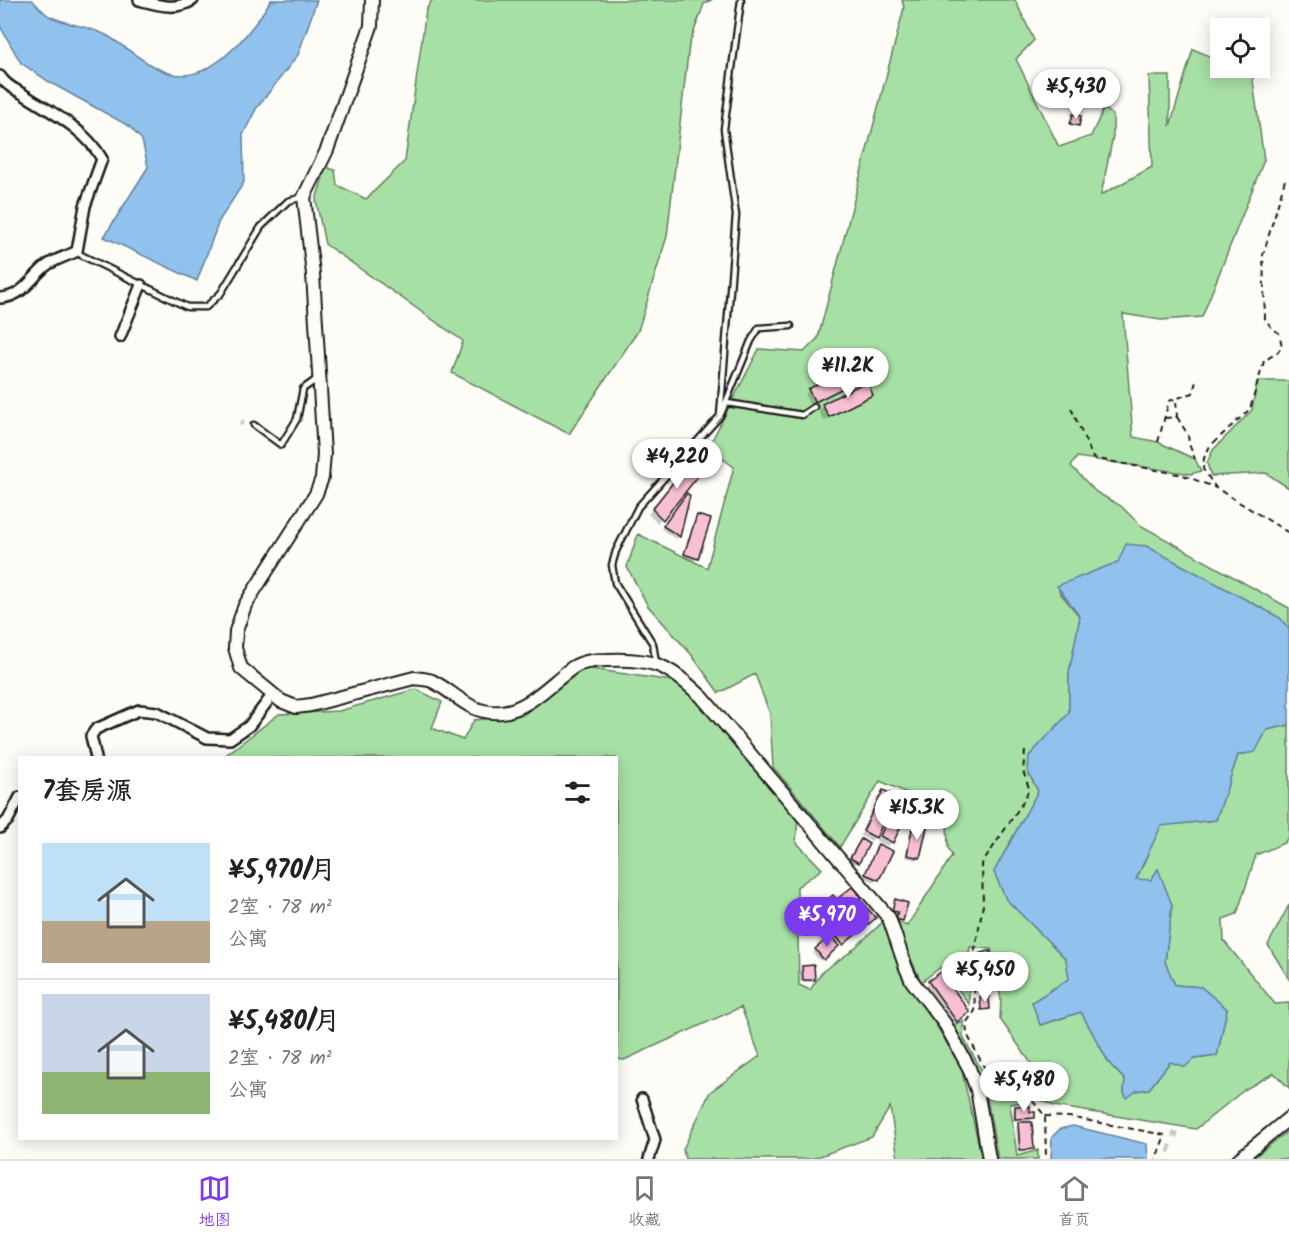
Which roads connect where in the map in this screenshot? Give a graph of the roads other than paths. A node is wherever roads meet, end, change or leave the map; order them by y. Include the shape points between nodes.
1 (140, 0) edge
2 (193, 0) edge
3 (372, 0) edge
4 (741, 0) edge
5 (0, 76) edge
6 (304, 197) junction
7 (77, 251) junction
8 (141, 285) junction
9 (0, 298) edge
10 (791, 326) dead end
11 (120, 337) dead end
12 (319, 378) junction
13 (727, 403) junction
14 (814, 407) dead end
15 (720, 416) junction
16 (254, 425) dead end
17 (656, 663) junction
18 (273, 694) junction
19 (96, 756) edge
20 (18, 801) edge
21 (0, 828) edge
22 (642, 1099) dead end
23 (1289, 1118) edge
24 (649, 1159) edge
25 (989, 1159) edge
26 (1239, 1159) edge

1 - 2 street via 173,7
3 - 6 street via 371,26 327,150
4 - 15 lane via 724,129 736,214
5 - 7 street via 6,85 55,114 94,144 102,159 85,206
6 - 8 lane via 288,201 261,227 221,293 206,307 188,307
6 - 12 street
7 - 8 lane
7 - 9 street via 47,266 20,291
8 - 11 street
10 - 13 lane via 759,328
12 - 16 lane via 303,389 297,419 281,444
12 - 18 street via 322,478 316,495 245,605 236,631 235,648 242,668
13 - 14 lane via 802,415
13 - 15 lane
15 - 17 lane via 638,507 612,565 615,583 653,644
17 - 18 street via 591,660 575,666 526,703 505,711 488,712 466,705 431,680 414,678 296,707
17 - 25 street via 680,677 702,697 889,918 912,981 945,1024 969,1068 977,1090
18 - 19 street via 249,726 230,739 207,738 157,712 139,710 96,729 91,736
20 - 21 street
22 - 24 street via 655,1140
23 - 26 street

